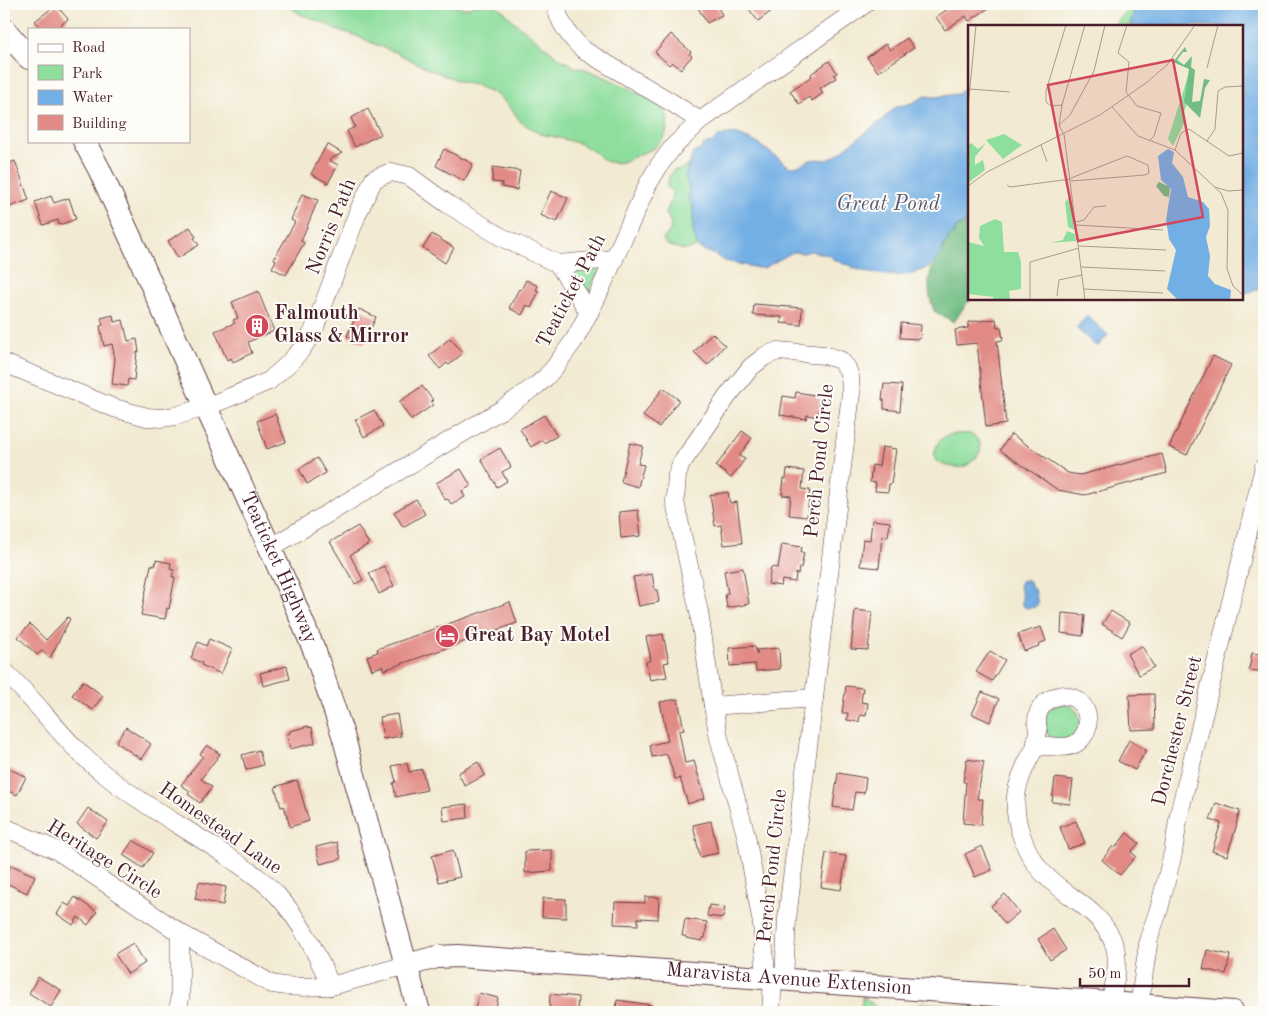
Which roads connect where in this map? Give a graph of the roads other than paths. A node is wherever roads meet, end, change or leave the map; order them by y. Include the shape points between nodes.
1 (556, 4) edge
2 (865, 4) edge
3 (4, 29) edge
4 (28, 57) edge
5 (700, 121) junction
6 (85, 142) edge
7 (614, 259) junction
8 (558, 264) junction
9 (589, 312) junction
10 (4, 363) edge
11 (206, 407) junction
12 (1264, 467) edge
13 (270, 548) junction
14 (4, 671) edge
15 (814, 698) junction
16 (712, 706) junction
17 (1035, 748) dead end
18 (4, 827) edge
19 (180, 933) junction
20 (407, 965) junction
21 (775, 978) junction
22 (331, 986) junction
23 (1111, 1004) junction
24 (1138, 1006) junction
25 (178, 1012) edge
26 (419, 1012) edge
27 (771, 1012) edge
28 (1233, 1012) edge

1 - 5 street via 558,17 578,45
2 - 5 street, Teaticket Path
3 - 4 main road
5 - 7 street, Teaticket Path via 660,164
6 - 11 main road, Teaticket Highway
7 - 8 street
7 - 9 street, Teaticket Path
8 - 9 street
8 - 11 street, Norris Path via 503,238 408,176 391,172 374,178 358,212 314,332 301,350 269,380
9 - 13 street, Teaticket Path via 559,362 537,385 501,410
10 - 11 street, Norris Path via 114,408 147,417 175,416
11 - 13 main road, Teaticket Highway
12 - 24 street, Dorchester Street via 1159,909 1148,938
13 - 20 main road, Teaticket Highway via 315,652 343,735
14 - 22 street, Homestead Lane via 56,729 102,773 269,886 298,921
15 - 16 street
15 - 16 street, Perch Pond Circle via 851,393 850,377 840,360 824,355 778,352 765,356 751,367 681,464 677,475 675,502 699,612
15 - 21 street, Perch Pond Circle via 785,936
16 - 21 street, Perch Pond Circle via 746,835
17 - 23 street via 1017,788 1016,806 1022,836 1031,857 1047,878 1089,909 1109,935 1117,963
18 - 19 street, Heritage Circle via 58,851
19 - 22 street, Heritage Circle via 272,984 297,988
19 - 25 street
20 - 21 main road, Maravista Avenue Extension via 437,957 458,956
20 - 22 street
20 - 26 main road, Teaticket Highway
21 - 23 main road, Maravista Avenue Extension
21 - 27 street
23 - 24 main road, Maravista Avenue Extension
24 - 28 main road, Maravista Avenue Extension

